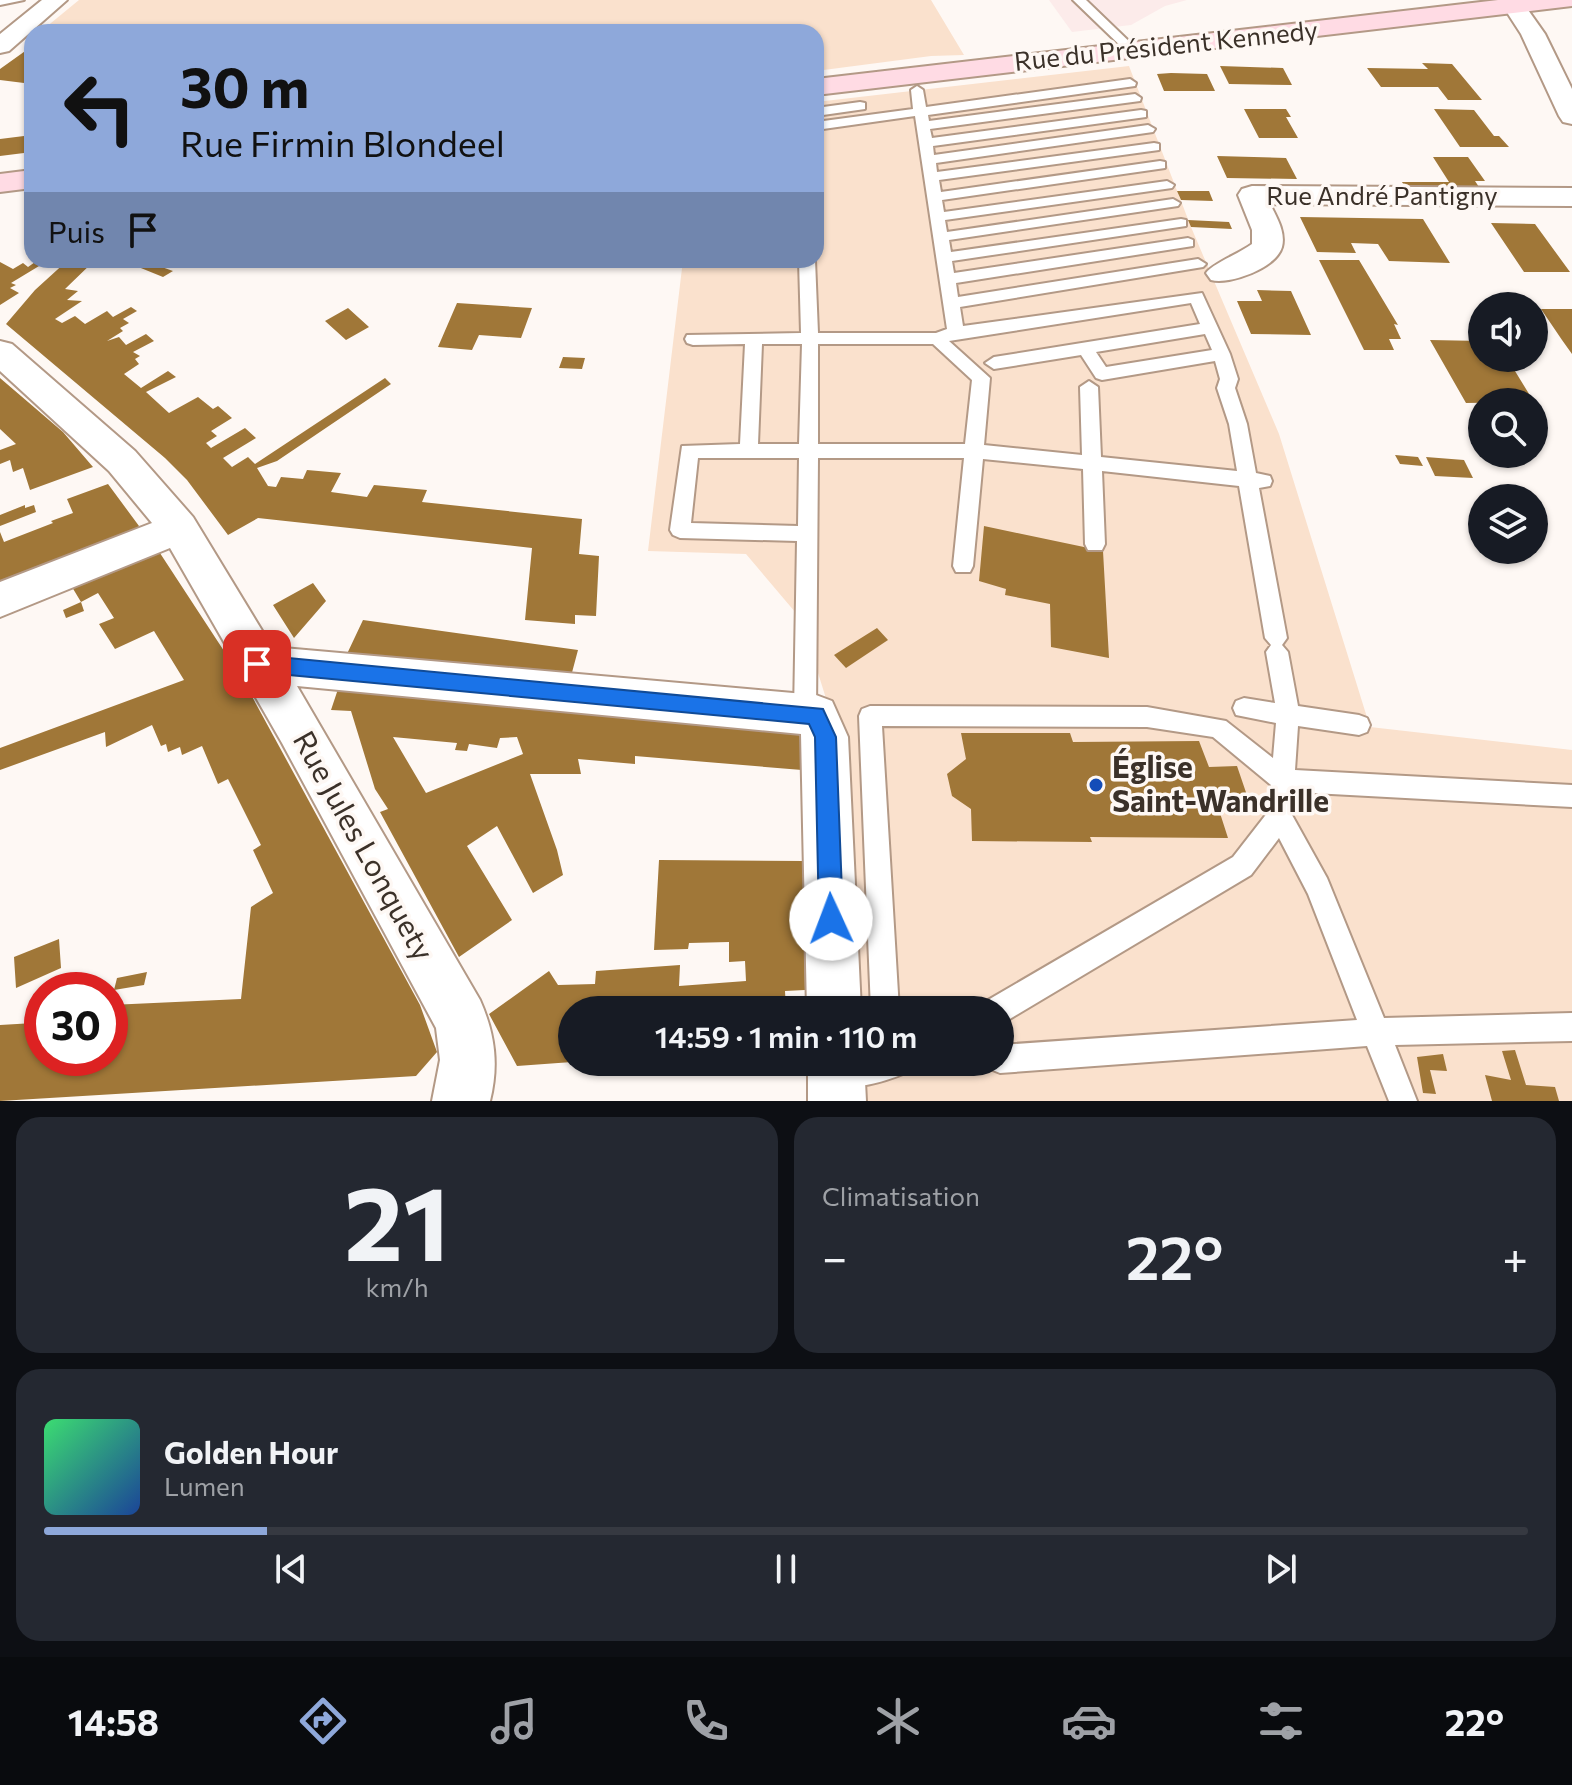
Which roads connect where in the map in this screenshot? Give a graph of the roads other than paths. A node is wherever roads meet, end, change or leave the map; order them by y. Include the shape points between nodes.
1 (18, 0) edge
2 (56, 0) edge
3 (1079, 0) edge
4 (1564, 0) edge
5 (0, 2) edge
6 (1513, 3) edge
7 (1090, 5) edge
8 (27, 24) edge
9 (24, 26) edge
10 (0, 46) edge
11 (1133, 51) junction
12 (1130, 83) dead end
13 (824, 86) edge
14 (1135, 98) dead end
15 (824, 113) edge
16 (1141, 114) dead end
17 (1572, 116) edge
18 (824, 126) edge
19 (923, 129) junction
20 (1148, 129) dead end
21 (1154, 147) dead end
22 (1160, 165) dead end
23 (24, 180) edge
24 (0, 183) edge
25 (1167, 185) dead end
26 (934, 197) junction
27 (1572, 197) edge
28 (1173, 203) dead end
29 (937, 217) junction
30 (1181, 223) dead end
31 (941, 237) junction
32 (1188, 243) dead end
33 (944, 258) junction
34 (807, 268) edge
35 (1210, 269) joint
36 (947, 279) junction
37 (951, 303) junction
38 (1077, 315) junction
39 (1210, 328) junction
40 (956, 332) junction
41 (810, 338) junction
42 (693, 339) dead end
43 (754, 339) junction
44 (937, 339) junction
45 (1090, 347) junction
46 (0, 352) edge
47 (1222, 354) junction
48 (994, 363) dead end
49 (1089, 387) dead end
50 (749, 451) junction
51 (808, 451) junction
52 (974, 451) junction
53 (1092, 462) junction
54 (1255, 481) junction
55 (179, 528) junction
56 (807, 534) junction
57 (1095, 544) dead end
58 (963, 566) dead end
59 (0, 600) edge
60 (257, 664) junction
61 (1244, 708) dead end
62 (805, 713) junction
63 (1288, 714) junction
64 (1359, 725) dead end
65 (1282, 780) junction
66 (1572, 796) edge
67 (1280, 816) junction
68 (834, 996) edge
69 (884, 996) edge
70 (1014, 1001) edge
71 (1572, 1027) edge
72 (1377, 1032) junction
73 (1014, 1058) edge
74 (461, 1101) edge
75 (1403, 1101) edge

1 - 5 lane
2 - 8 street
3 - 7 lane
4 - 6 main road, Rue du Président Kennedy
6 - 11 main road, Rue du Président Kennedy
6 - 17 street
7 - 11 lane
9 - 10 street
11 - 13 main road, Rue du Président Kennedy
12 - 19 lane
14 - 19 lane
15 - 19 lane
16 - 19 lane
18 - 19 lane
19 - 20 lane
19 - 21 lane
19 - 26 lane
22 - 26 lane
23 - 24 main road
25 - 29 lane
26 - 29 lane
27 - 35 street, Rue André Pantigny via 1252,195 1267,230 1267,247 1244,265
28 - 31 lane
29 - 31 lane
30 - 33 lane
31 - 33 lane
32 - 36 lane
33 - 36 lane
34 - 41 lane
35 - 37 lane
36 - 37 lane
37 - 40 lane
38 - 39 lane via 1196,297
38 - 40 lane
38 - 45 lane
39 - 45 lane
39 - 47 lane
40 - 44 lane
41 - 43 lane
41 - 44 lane
41 - 51 lane
42 - 43 lane
43 - 50 lane
44 - 52 lane via 981,378
45 - 47 lane via 1102,374
45 - 48 lane
46 - 55 street, Rue Jules Lonquety via 122,461
47 - 54 lane via 1229,379 1226,388
49 - 53 lane
50 - 51 lane
50 - 56 lane via 689,451 680,530
51 - 52 lane
51 - 56 lane
52 - 53 lane
52 - 58 lane
53 - 54 lane
53 - 57 lane
54 - 63 lane
55 - 59 street
55 - 60 street, Rue Jules Lonquety
56 - 62 lane
60 - 62 street
60 - 74 street, Rue Jules Lonquety via 461,1019 469,1052
61 - 63 lane
62 - 68 street via 816,715 825,737
63 - 64 lane
63 - 65 lane
65 - 66 lane
65 - 67 lane
65 - 69 lane via 1218,728 1147,717 870,716
67 - 70 lane via 1242,866
67 - 72 lane via 1318,887
71 - 72 lane
72 - 73 lane
72 - 75 lane

